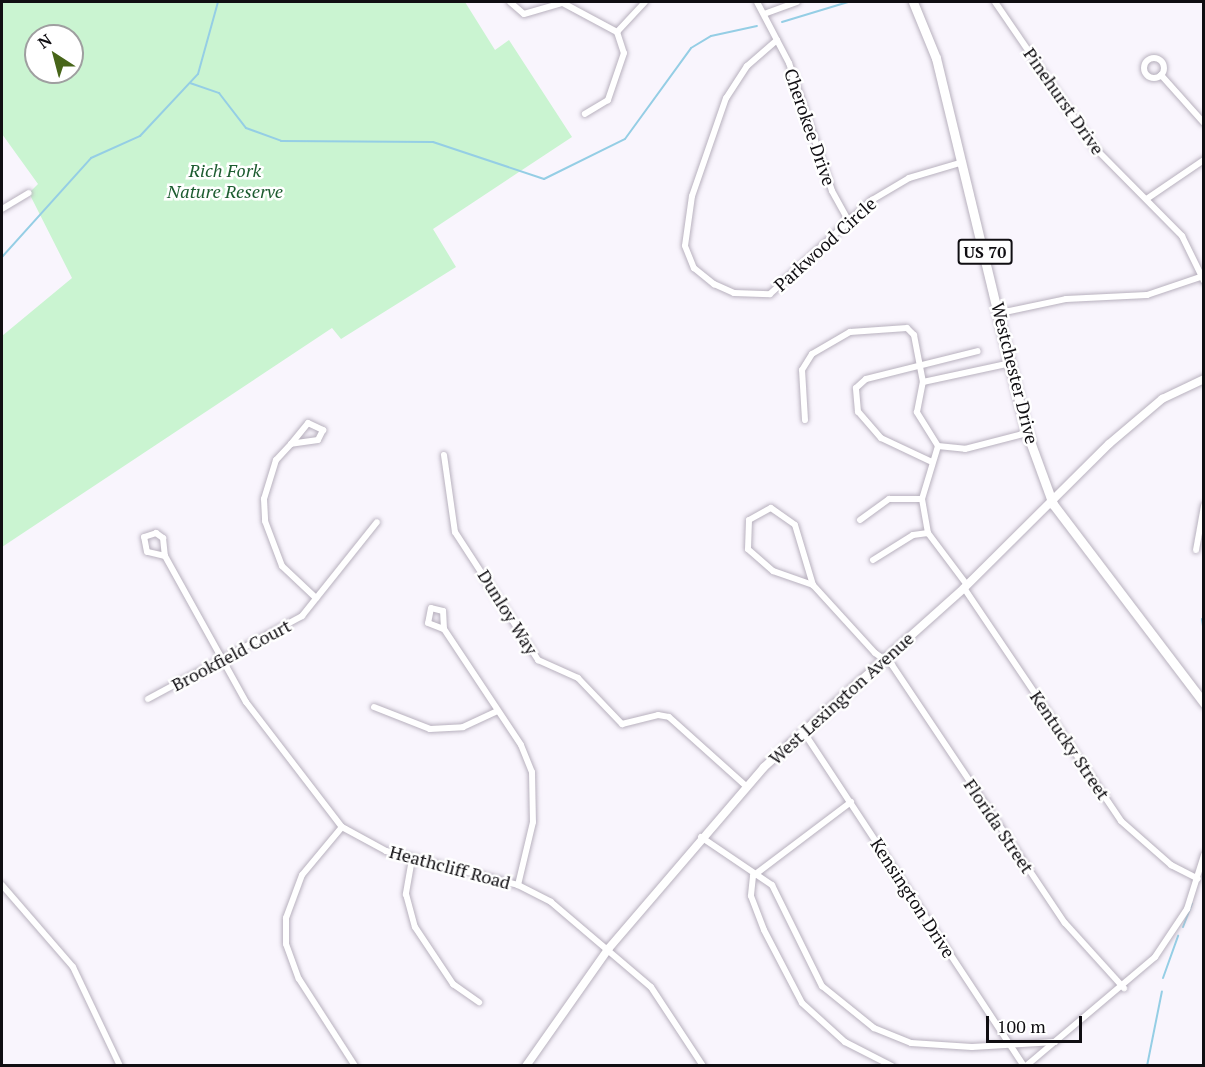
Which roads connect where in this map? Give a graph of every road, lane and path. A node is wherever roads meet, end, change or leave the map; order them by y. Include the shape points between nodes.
1 (510, 2) edge
2 (561, 2) edge
3 (645, 2) edge
4 (757, 2) edge
5 (797, 2) edge
6 (913, 2) edge
7 (995, 2) edge
8 (764, 14) junction
9 (617, 32) junction
10 (777, 40) junction
11 (1161, 75) dead end
12 (585, 114) dead end
13 (1203, 123) edge
14 (1203, 160) edge
15 (963, 162) junction
16 (29, 193) dead end
17 (1148, 198) junction
18 (2, 209) edge
19 (848, 220) junction
20 (1203, 278) edge
21 (1000, 313) junction
22 (978, 351) dead end
23 (1011, 363) junction
24 (919, 366) junction
25 (1203, 379) edge
26 (923, 382) junction
27 (805, 420) dead end
28 (1027, 433) junction
29 (291, 444) junction
30 (938, 446) junction
31 (444, 455) dead end
32 (932, 462) junction
33 (922, 500) junction
34 (1053, 504) junction
35 (1203, 506) edge
36 (860, 520) dead end
37 (378, 522) dead end
38 (927, 533) junction
39 (1196, 550) dead end
40 (165, 556) dead end
41 (873, 560) dead end
42 (813, 585) junction
43 (966, 587) junction
44 (316, 598) junction
45 (444, 629) dead end
46 (883, 659) junction
47 (224, 660) junction
48 (148, 699) dead end
49 (1203, 703) edge
50 (374, 706) dead end
51 (498, 711) junction
52 (802, 730) junction
53 (746, 786) junction
54 (851, 802) junction
55 (342, 827) junction
56 (701, 836) junction
57 (1203, 855) edge
58 (412, 859) junction
59 (753, 876) junction
60 (1198, 879) junction
61 (2, 885) edge
62 (518, 885) junction
63 (609, 948) junction
64 (1124, 988) junction
65 (479, 1002) dead end
66 (1054, 1042) junction
67 (1007, 1043) junction
68 (120, 1065) edge
69 (355, 1065) edge
70 (526, 1065) edge
71 (703, 1065) edge
72 (892, 1065) edge
73 (1025, 1065) edge

1 - 2 street via 524,14
2 - 9 street
3 - 9 street
4 - 8 street, Cherokee Drive
5 - 8 street
6 - 15 main road, Westchester Drive / US 70 via 936,58
7 - 17 street, Pinehurst Drive via 1095,148
8 - 10 street, Cherokee Drive
9 - 12 street via 624,61 614,89 601,108
10 - 19 street, Cherokee Drive
10 - 19 street, Parkwood Circle via 737,80 711,133 690,206 688,257 714,284 759,297 777,288
11 - 13 street
14 - 17 street
15 - 19 street, Parkwood Circle via 909,178
15 - 21 main road, Westchester Drive / US 70
16 - 18 street
17 - 20 street, Pinehurst Drive via 1182,236
20 - 21 street via 1147,295 1066,299
21 - 23 main road, Westchester Drive / US 70
22 - 24 street
23 - 26 street
23 - 28 main road, Westchester Drive / US 70
24 - 26 street
24 - 27 street via 914,336 907,328 860,330 829,341 802,370
24 - 32 street via 866,379 856,388 855,404 880,438
25 - 34 street, West Lexington Avenue via 1162,399 1132,423
26 - 30 street via 916,412
28 - 30 street via 965,449
28 - 34 main road, Westchester Drive / US 70
29 - 29 street via 318,440 323,430 308,423
29 - 44 street via 269,475 265,521 282,566
30 - 32 street
31 - 53 street, Dunloy Way via 455,532 538,660 578,678 622,724 658,715 669,717
32 - 33 street
33 - 36 street via 889,499
33 - 38 street
34 - 43 street, West Lexington Avenue
34 - 49 main road, Westchester Drive / US 70
35 - 39 street
37 - 44 street, Brookfield Court
38 - 41 street via 913,535
38 - 43 street, Kentucky Street
40 - 47 street, Heathcliff Road
42 - 42 street via 795,525 771,508 759,511 745,529 754,558
42 - 46 street, Florida Street
43 - 46 street, West Lexington Avenue
43 - 60 street, Kentucky Street via 1121,821 1171,865
44 - 47 street, Brookfield Court via 284,629
45 - 51 street
46 - 52 street, West Lexington Avenue
46 - 64 street, Florida Street via 1065,923
47 - 48 street, Brookfield Court
47 - 55 street, Heathcliff Road via 246,702
50 - 51 street via 430,729 463,727
51 - 62 street via 521,746 535,795
52 - 53 street, West Lexington Avenue
52 - 54 street, Kensington Drive
53 - 56 street, West Lexington Avenue
54 - 59 street
54 - 67 street, Kensington Drive
55 - 58 street, Heathcliff Road
55 - 69 street via 302,875 286,918 286,944 299,980
56 - 59 street
56 - 63 street, West Lexington Avenue
57 - 60 street
58 - 62 street, Heathcliff Road
58 - 65 street via 406,894 415,927 453,984
59 - 67 street via 772,885 822,986 874,1028 911,1043 972,1047
59 - 72 street via 751,896 764,930 802,1002 845,1042
60 - 64 street via 1173,933
61 - 68 street via 73,967
62 - 63 street, Heathcliff Road via 551,902
63 - 70 street, West Lexington Avenue
63 - 71 street, Heathcliff Road via 651,987
64 - 66 street
66 - 67 street
66 - 73 street
67 - 73 street, Kensington Drive

